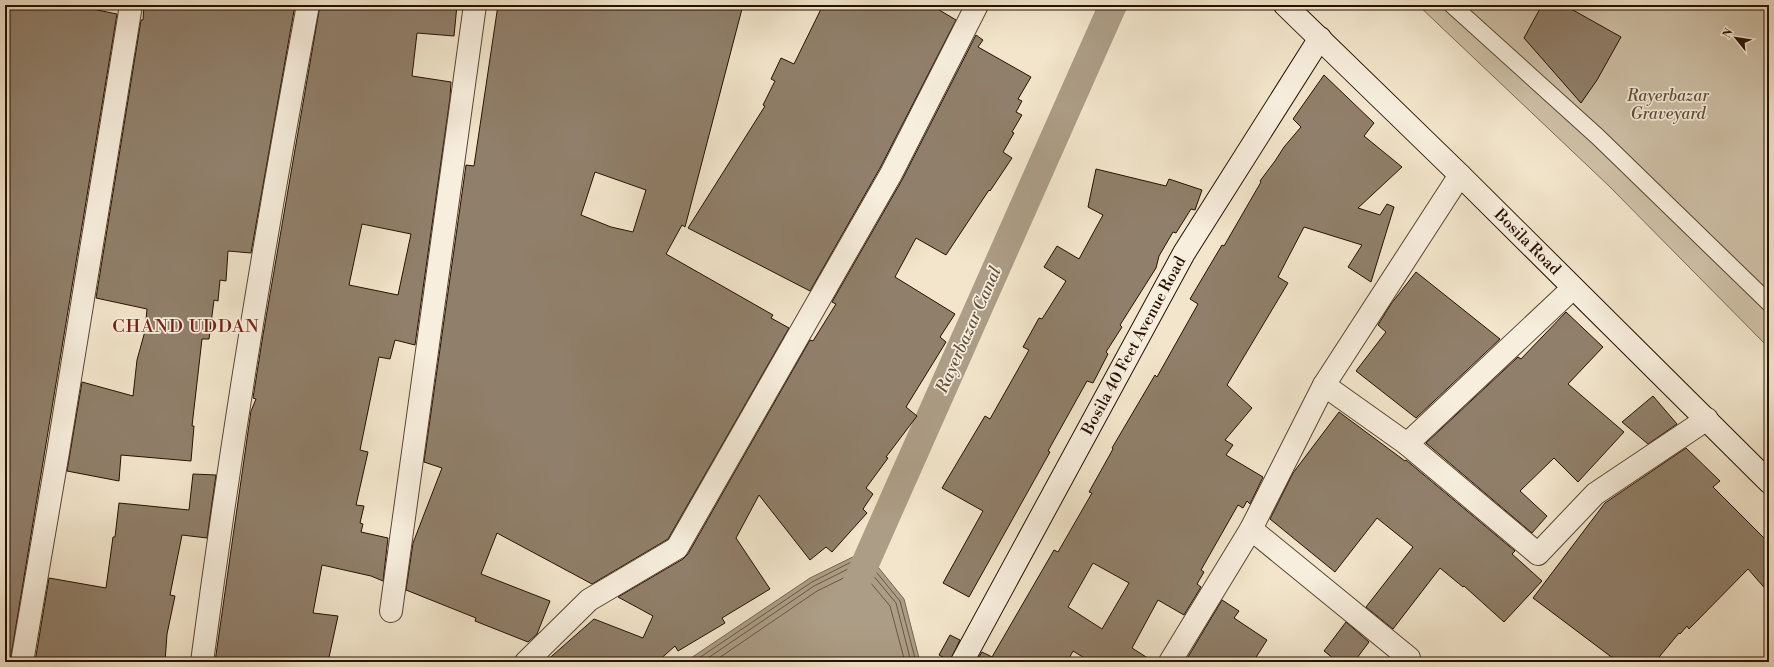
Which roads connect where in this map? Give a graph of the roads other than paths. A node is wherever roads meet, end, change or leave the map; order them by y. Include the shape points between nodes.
1 (132, 5) edge
2 (308, 5) edge
3 (475, 5) edge
4 (977, 5) edge
5 (1285, 5) edge
6 (1452, 5) edge
7 (1320, 38) junction
8 (1460, 175) junction
9 (1573, 288) junction
10 (1769, 303) edge
11 (1324, 384) junction
12 (1707, 419) junction
13 (1407, 444) junction
14 (1769, 482) edge
15 (1251, 529) junction
16 (391, 610) dead end
17 (22, 662) edge
18 (202, 662) edge
19 (526, 662) edge
20 (962, 662) edge
21 (1170, 662) edge
22 (1405, 662) edge

1 - 17 street
2 - 18 street via 219,530
3 - 16 street
4 - 19 street via 891,174 677,548 589,600
5 - 7 street, Bosila Road
6 - 10 lane via 1598,137
7 - 8 street, Bosila Road
7 - 20 street, Bosila 40 Feet Avenue Road via 1184,253
8 - 9 street, Bosila Road
8 - 11 street
9 - 12 street, Bosila Road
9 - 13 street
11 - 13 street
11 - 15 street
12 - 13 street via 1595,494 1538,554
12 - 14 street, Bosila Road
15 - 21 street
15 - 22 street via 1409,658

